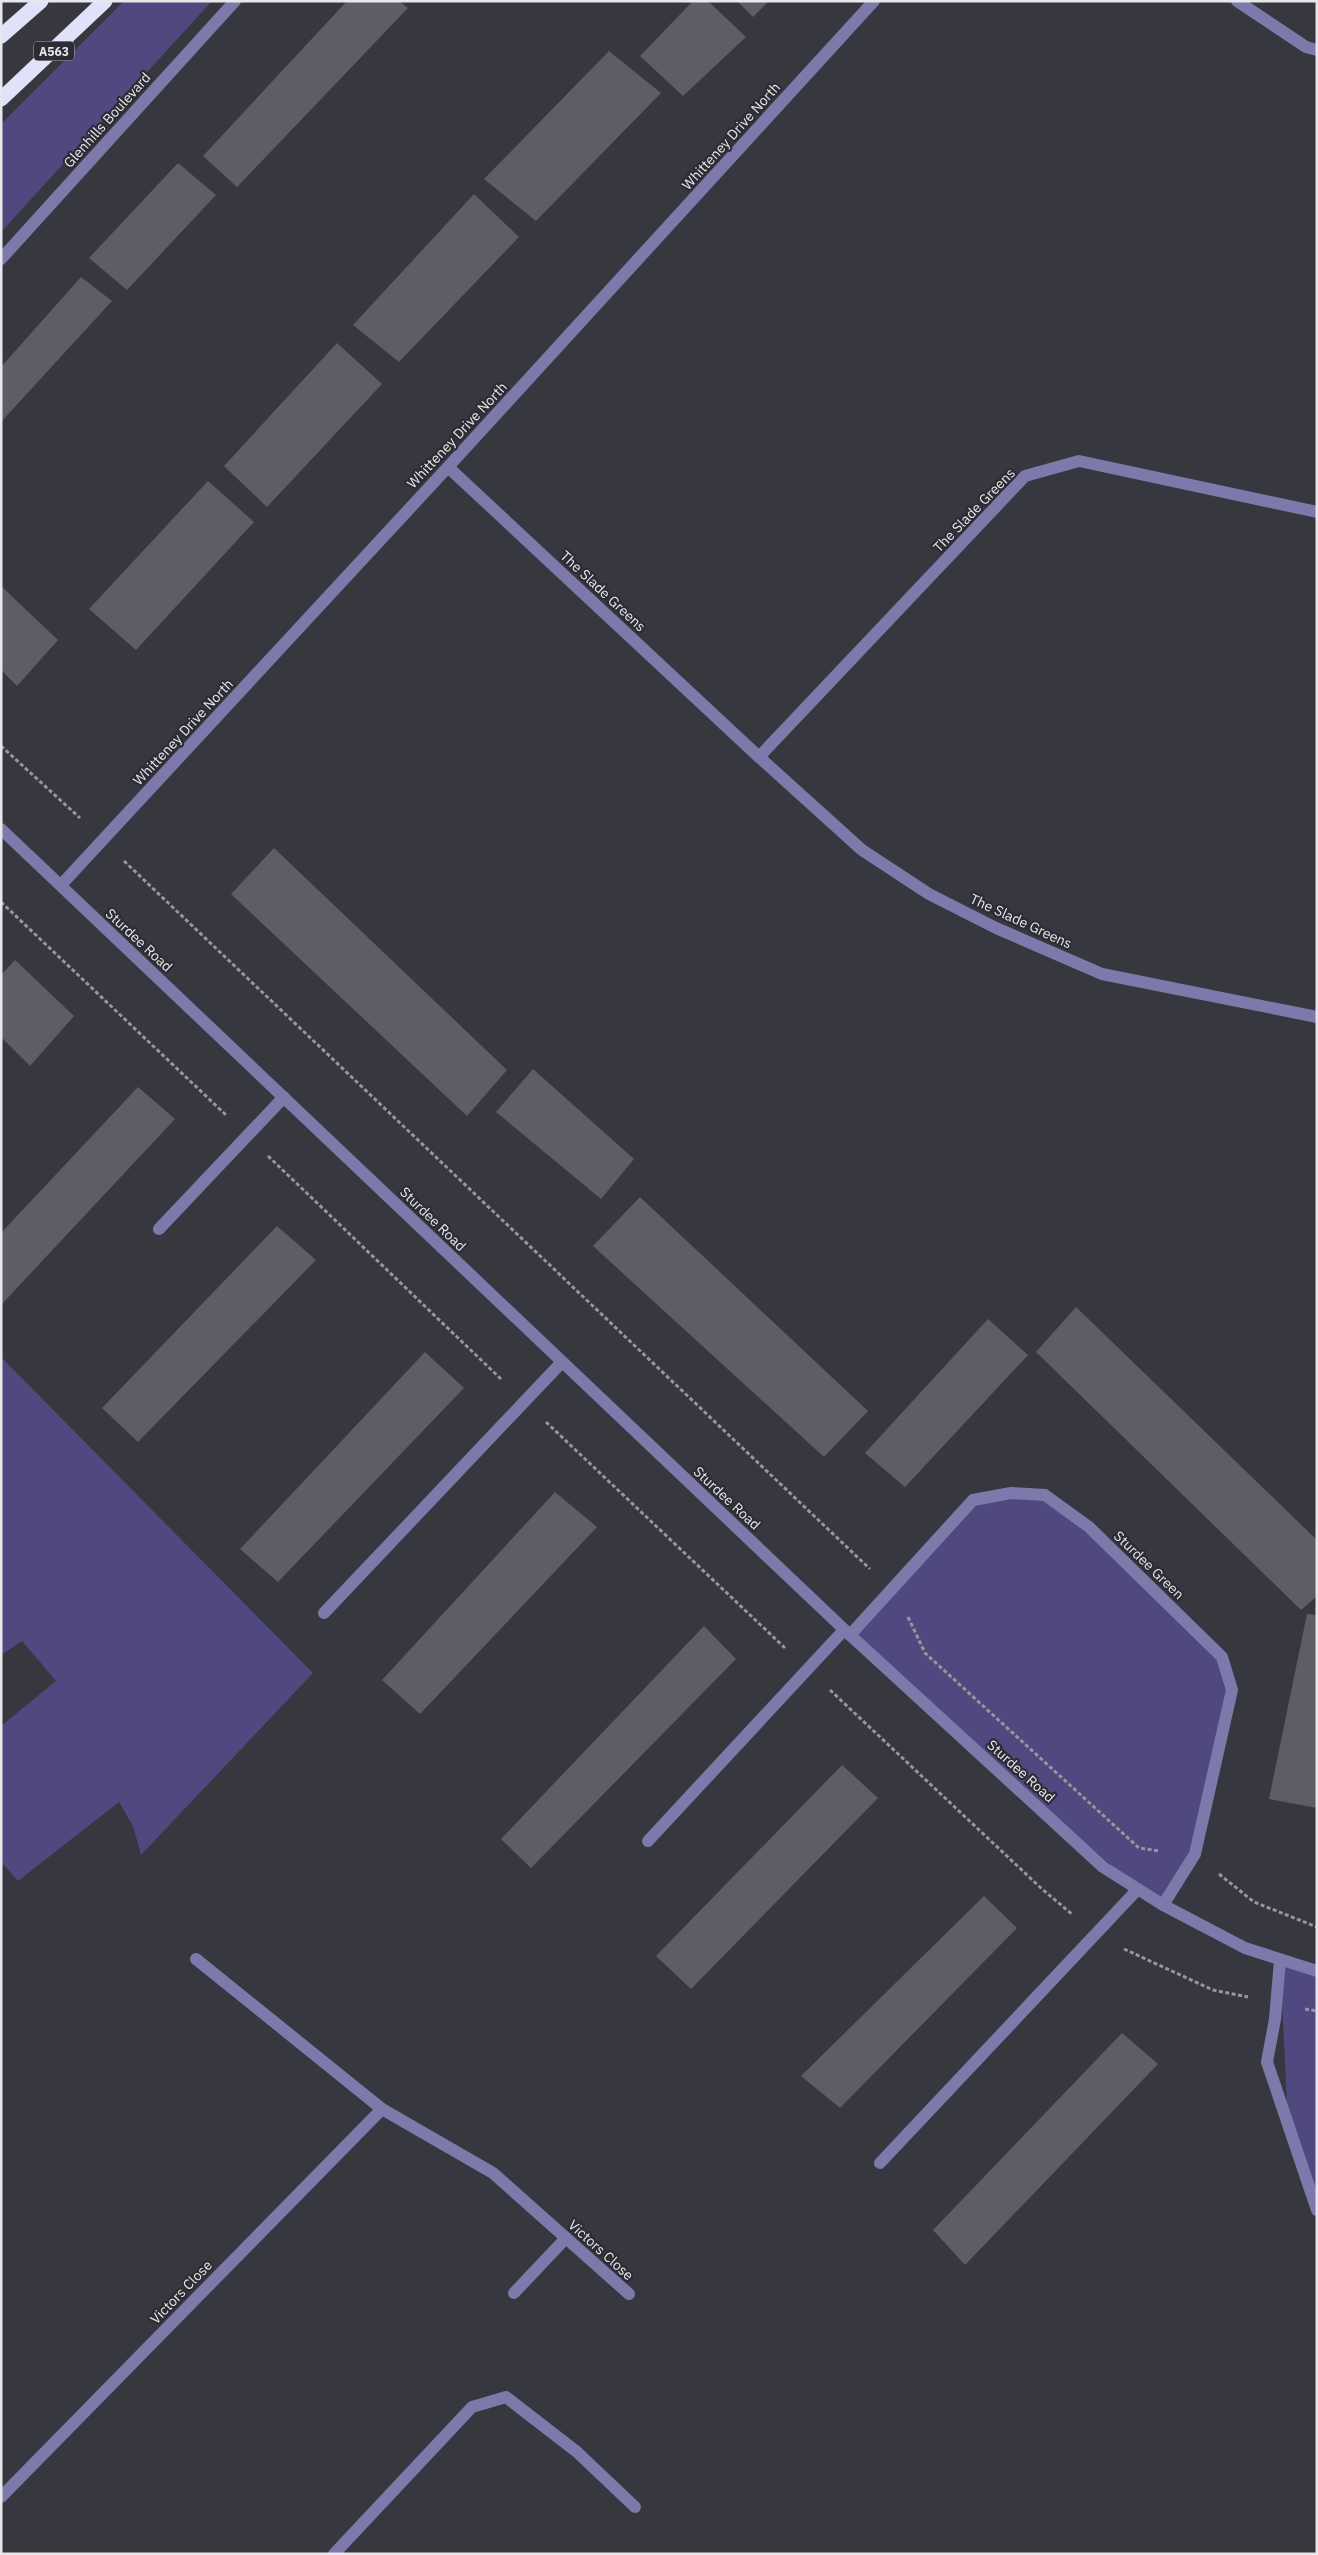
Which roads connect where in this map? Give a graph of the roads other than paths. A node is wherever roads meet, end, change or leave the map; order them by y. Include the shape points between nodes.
1 (41, 1) edge
2 (105, 1) edge
3 (235, 1) edge
4 (874, 1) edge
5 (1237, 1) edge
6 (1, 36) edge
7 (1317, 50) edge
8 (1, 99) edge
9 (1, 259) edge
10 (448, 467) junction
11 (1317, 512) edge
12 (759, 757) junction
13 (1, 829) edge
14 (60, 886) junction
15 (1317, 1017) edge
16 (284, 1097) junction
17 (159, 1229) dead end
18 (562, 1362) junction
19 (324, 1613) dead end
20 (847, 1632) junction
21 (648, 1841) dead end
22 (1138, 1889) junction
23 (1163, 1904) junction
24 (196, 1959) dead end
25 (1280, 1960) junction
26 (1317, 1971) edge
27 (382, 2109) junction
28 (880, 2163) dead end
29 (1317, 2210) edge
30 (566, 2238) junction
31 (514, 2292) dead end
32 (629, 2294) dead end
33 (1, 2497) edge
34 (635, 2507) dead end
35 (334, 2554) edge

1 - 6 highway
2 - 8 highway, A563
3 - 9 street, Glenhills Boulevard
4 - 10 street, Whitteney Drive North
5 - 7 street
10 - 12 street, The Slade Greens
10 - 14 street, Whitteney Drive North
11 - 12 street, The Slade Greens via 1079,461 1026,476
12 - 15 street, The Slade Greens via 862,850 929,894 996,928 1102,974
13 - 14 street, Sturdee Road
14 - 16 street, Sturdee Road
16 - 17 street
16 - 18 street, Sturdee Road
18 - 19 street
18 - 20 street, Sturdee Road
20 - 21 street via 807,1669
20 - 22 street, Sturdee Road via 1103,1867
20 - 23 street, Sturdee Green via 892,1589 973,1500 1011,1493 1045,1495 1089,1527 1222,1657 1232,1690 1195,1854
22 - 23 street, Sturdee Road
22 - 28 street
23 - 25 street, Sturdee Road via 1245,1948
24 - 27 street, Victors Close
25 - 26 street, Sturdee Road
25 - 29 street via 1267,2062
27 - 30 street, Victors Close via 492,2172
27 - 33 street, Victors Close
30 - 31 street
30 - 32 street, Victors Close
34 - 35 street via 577,2452 506,2397 472,2407

